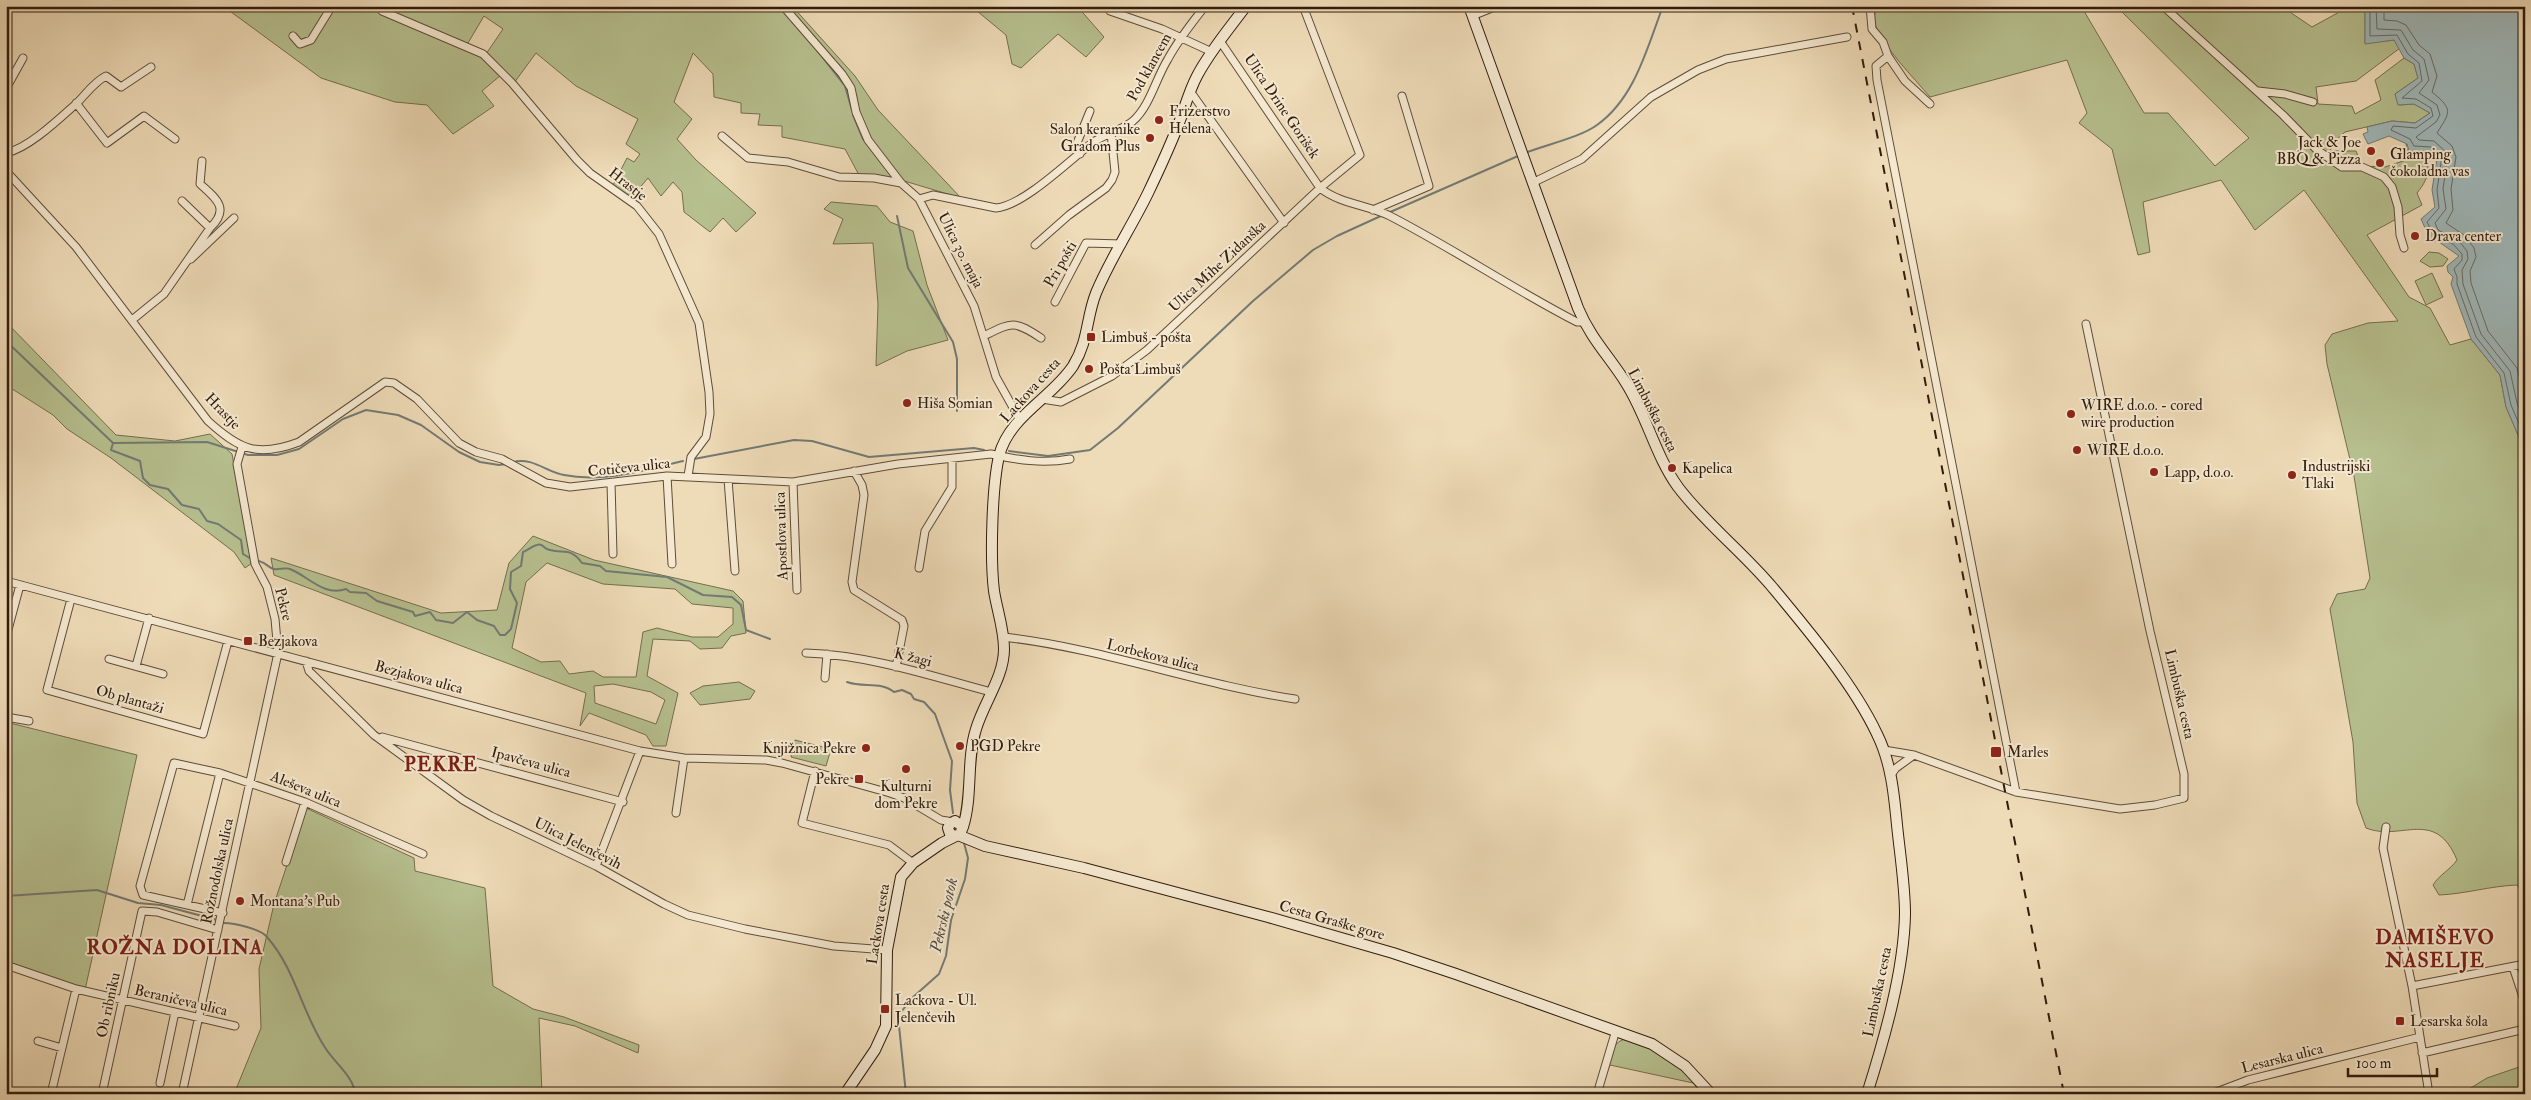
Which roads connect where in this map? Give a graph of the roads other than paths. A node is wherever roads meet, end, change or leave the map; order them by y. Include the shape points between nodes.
1 (332, 6) edge
2 (378, 6) edge
3 (783, 6) edge
4 (1205, 6) edge
5 (1246, 6) edge
6 (1303, 6) edge
7 (1497, 6) edge
8 (2163, 6) edge
9 (1871, 7) edge
10 (1470, 11) edge
11 (1110, 12) dead end
12 (293, 36) dead end
13 (1847, 36) dead end
14 (1181, 37) junction
15 (1220, 41) junction
16 (1212, 52) junction
17 (1888, 56) junction
18 (23, 58) dead end
19 (151, 67) dead end
20 (1190, 91) junction
21 (2258, 91) junction
22 (6, 96) edge
23 (1402, 96) dead end
24 (2314, 102) dead end
25 (76, 103) junction
26 (1930, 104) dead end
27 (1090, 112) dead end
28 (1111, 133) junction
29 (722, 136) dead end
30 (175, 139) dead end
31 (6, 153) edge
32 (1080, 154) junction
33 (202, 161) dead end
34 (6, 171) edge
35 (901, 183) junction
36 (1532, 183) junction
37 (1320, 188) junction
38 (919, 199) junction
39 (182, 201) dead end
40 (1373, 210) junction
41 (234, 218) dead end
42 (1284, 222) junction
43 (210, 228) junction
44 (1122, 244) junction
45 (1035, 245) dead end
46 (2404, 248) dead end
47 (186, 262) junction
48 (1055, 302) dead end
49 (132, 320) junction
50 (1584, 322) junction
51 (2086, 324) dead end
52 (984, 336) junction
53 (1041, 338) dead end
54 (1042, 399) junction
55 (1020, 420) junction
56 (240, 450) junction
57 (999, 456) junction
58 (952, 459) junction
59 (1070, 459) dead end
60 (854, 471) junction
61 (667, 476) junction
62 (688, 476) junction
63 (728, 479) junction
64 (793, 482) junction
65 (611, 483) junction
66 (613, 554) dead end
67 (254, 561) joint
68 (672, 564) dead end
69 (919, 568) dead end
70 (735, 571) dead end
71 (6, 581) edge
72 (20, 585) junction
73 (797, 590) dead end
74 (72, 599) junction
75 (149, 618) junction
76 (6, 635) edge
77 (1004, 637) junction
78 (228, 641) junction
79 (278, 653) junction
80 (806, 653) dead end
81 (827, 654) junction
82 (109, 659) dead end
83 (306, 661) junction
84 (136, 666) junction
85 (896, 667) junction
86 (163, 674) dead end
87 (825, 678) dead end
88 (991, 692) junction
89 (1295, 699) dead end
90 (6, 717) edge
91 (29, 721) dead end
92 (374, 735) junction
93 (1884, 750) junction
94 (640, 751) junction
95 (1914, 755) junction
96 (684, 758) junction
97 (814, 771) junction
98 (220, 773) junction
99 (1891, 775) junction
100 (250, 782) junction
101 (2016, 792) junction
102 (305, 802) junction
103 (622, 802) junction
104 (676, 813) dead end
105 (2386, 827) dead end
106 (956, 829) junction
107 (423, 854) dead end
108 (286, 862) dead end
109 (913, 864) junction
110 (596, 866) junction
111 (187, 905) junction
112 (223, 913) junction
113 (218, 930) junction
114 (887, 950) junction
115 (2525, 964) edge
116 (7, 966) edge
117 (2513, 966) junction
118 (6, 975) edge
119 (2412, 986) junction
120 (76, 989) junction
121 (123, 1001) junction
122 (2525, 1003) edge
123 (175, 1012) junction
124 (198, 1017) junction
125 (235, 1026) dead end
126 (2525, 1029) edge
127 (1616, 1030) junction
128 (2420, 1038) junction
129 (38, 1041) dead end
130 (62, 1048) junction
131 (2422, 1053) junction
132 (160, 1083) dead end
133 (51, 1094) edge
134 (102, 1094) edge
135 (182, 1094) edge
136 (845, 1094) edge
137 (1597, 1094) edge
138 (1711, 1094) edge
139 (1867, 1094) edge
140 (2211, 1094) edge
141 (2429, 1094) edge

1 - 12 street via 311,40 300,44
2 - 62 street, Hrastje via 382,11 483,54 577,160 637,206 660,234 699,323 709,392 706,437 691,456
3 - 35 street via 842,74 851,88 856,112 868,140
4 - 14 street, Pod klancem
5 - 15 street, Lackova cesta
6 - 37 street, Ulica Mihe Zidanška via 1360,155
7 - 10 street
8 - 21 street
9 - 17 street via 1872,29 1883,42
10 - 36 street, Limbuška cesta
11 - 14 street
13 - 36 street via 1726,59 1698,70 1650,97 1582,159
14 - 16 street
14 - 28 street, Pod klancem via 1144,106 1132,122
15 - 16 street, Lackova cesta
15 - 37 street, Ulica Drine Gorišek
16 - 20 street, Lackova cesta
17 - 26 street via 1905,82
17 - 101 street via 1876,66 1877,80
18 - 22 street via 8,85
19 - 25 street via 122,87 106,76
20 - 42 street
20 - 44 street, Lackova cesta via 1176,130
21 - 24 street
21 - 46 street via 2317,150 2342,167 2362,167 2384,177 2392,187 2398,207
23 - 40 street via 1429,186
25 - 30 street via 107,143 144,116
25 - 31 street via 35,137
27 - 32 street via 1077,143
28 - 32 street, Pod klancem
28 - 45 street via 1115,172 1112,180
29 - 35 street via 748,158 788,162 839,177
32 - 38 street, Pod klancem via 1022,198 1004,207 986,207 933,195
33 - 43 street via 200,184 216,198 221,214
34 - 49 street, Hrastje via 76,247
35 - 38 street, Ulica 30. maja
36 - 50 street, Limbuška cesta
37 - 40 street via 1328,195
37 - 42 street, Ulica Mihe Zidanška
38 - 52 street, Ulica 30. maja via 974,306
39 - 43 street
40 - 50 street via 1387,214 1577,322
41 - 47 street via 200,253
42 - 54 street, Ulica Mihe Zidanška via 1147,350 1112,376 1061,402
43 - 47 street
44 - 48 street, Pri pošti via 1086,243
44 - 54 street, Lackova cesta via 1096,294 1079,355 1064,379
47 - 49 street via 164,294
49 - 56 street, Hrastje via 208,420
50 - 93 street, Limbuška cesta via 1626,383 1663,463 1678,487 1770,585 1809,632 1858,702
51 - 101 street, Limbuška cesta via 2185,789 2184,798 2120,809
52 - 53 street via 1013,324 1024,326
52 - 55 street, Ulica 30. maja via 996,377
54 - 55 street, Lackova cesta
55 - 57 street, Lackova cesta
56 - 65 street, Cotičeva ulica via 287,447 299,442 385,382 394,383 417,398 459,443 476,452 509,463 546,483 570,487
56 - 67 street, Hrastje via 237,464
57 - 58 street, Cotičeva ulica via 991,454
57 - 59 street, Cotičeva ulica via 1036,461
57 - 77 street, Lackova cesta via 993,578
58 - 60 street, Cotičeva ulica
58 - 69 street via 952,487 925,531
60 - 64 street, Cotičeva ulica
60 - 85 street via 864,495 852,582 854,590 902,620 904,626
61 - 62 street, Cotičeva ulica
61 - 65 street, Cotičeva ulica
61 - 68 street
62 - 63 street, Cotičeva ulica
63 - 64 street, Cotičeva ulica
63 - 70 street
64 - 73 street, Apostlova ulica
65 - 66 street
67 - 79 street, Pekre via 267,587 276,625
71 - 72 street, Bezjakova ulica
72 - 74 street, Bezjakova ulica
72 - 76 street
74 - 75 street, Bezjakova ulica
74 - 78 street, Ob plantaži via 47,690 203,734
75 - 78 street, Bezjakova ulica
75 - 84 street
77 - 88 street, Lackova cesta via 1001,667
77 - 89 street, Lorbekova ulica via 1070,648 1203,681
78 - 79 street, Bezjakova ulica
79 - 83 street, Bezjakova ulica
79 - 100 street, Rožnodolska ulica
80 - 81 street, K žagi
81 - 85 street, K žagi
81 - 87 street
82 - 84 street
83 - 92 street, Ulica Jelenčevih via 309,671
83 - 94 street, Bezjakova ulica
84 - 86 street
85 - 88 street, K žagi
88 - 106 street, Lackova cesta via 975,731 969,797
90 - 91 street
92 - 103 street, Ipavčeva ulica
92 - 110 street, Ulica Jelenčevih via 463,800
93 - 95 street, Limbuška cesta
93 - 99 street, Limbuška cesta
94 - 96 street, Bezjakova ulica
94 - 103 street
95 - 99 street
95 - 101 street, Limbuška cesta
96 - 97 street, Bezjakova ulica via 766,760
96 - 104 street
97 - 106 street, Bezjakova ulica via 890,792
97 - 109 street via 802,823 888,845
98 - 100 street, Aleševa ulica
98 - 111 street
98 - 111 street, Aleševa ulica via 174,763 140,886 143,895
99 - 139 street, Limbuška cesta via 1905,916 1891,1002
100 - 102 street, Aleševa ulica
100 - 112 street, Rožnodolska ulica
102 - 107 street, Aleševa ulica
102 - 108 street
103 - 110 street
105 - 119 street via 2383,848
106 - 109 street, Lackova cesta
106 - 127 street, Cesta Graške gore via 976,843 1155,886 1393,953
109 - 114 street, Lackova cesta via 897,887
110 - 114 street, Ulica Jelenčevih via 688,915 834,946
111 - 112 street
112 - 113 street, Rožnodolska ulica
113 - 121 street, Ob ribniku via 158,912 142,911
113 - 124 street, Rožnodolska ulica
114 - 136 street, Lackova cesta via 886,1026 875,1050
115 - 117 street
116 - 118 street
116 - 120 street, Beraničeva ulica
117 - 119 street
117 - 122 street
119 - 128 street
120 - 121 street, Beraničeva ulica
120 - 130 street
121 - 123 street, Beraničeva ulica
121 - 134 street, Ob ribniku
123 - 124 street, Beraničeva ulica
123 - 132 street
124 - 125 street, Beraničeva ulica
124 - 135 street, Rožnodolska ulica
126 - 131 street
127 - 137 street
127 - 138 street, Cesta Graške gore via 1664,1051 1685,1066
128 - 131 street
128 - 140 street, Lesarska ulica via 2248,1080
129 - 130 street
130 - 133 street
131 - 141 street

